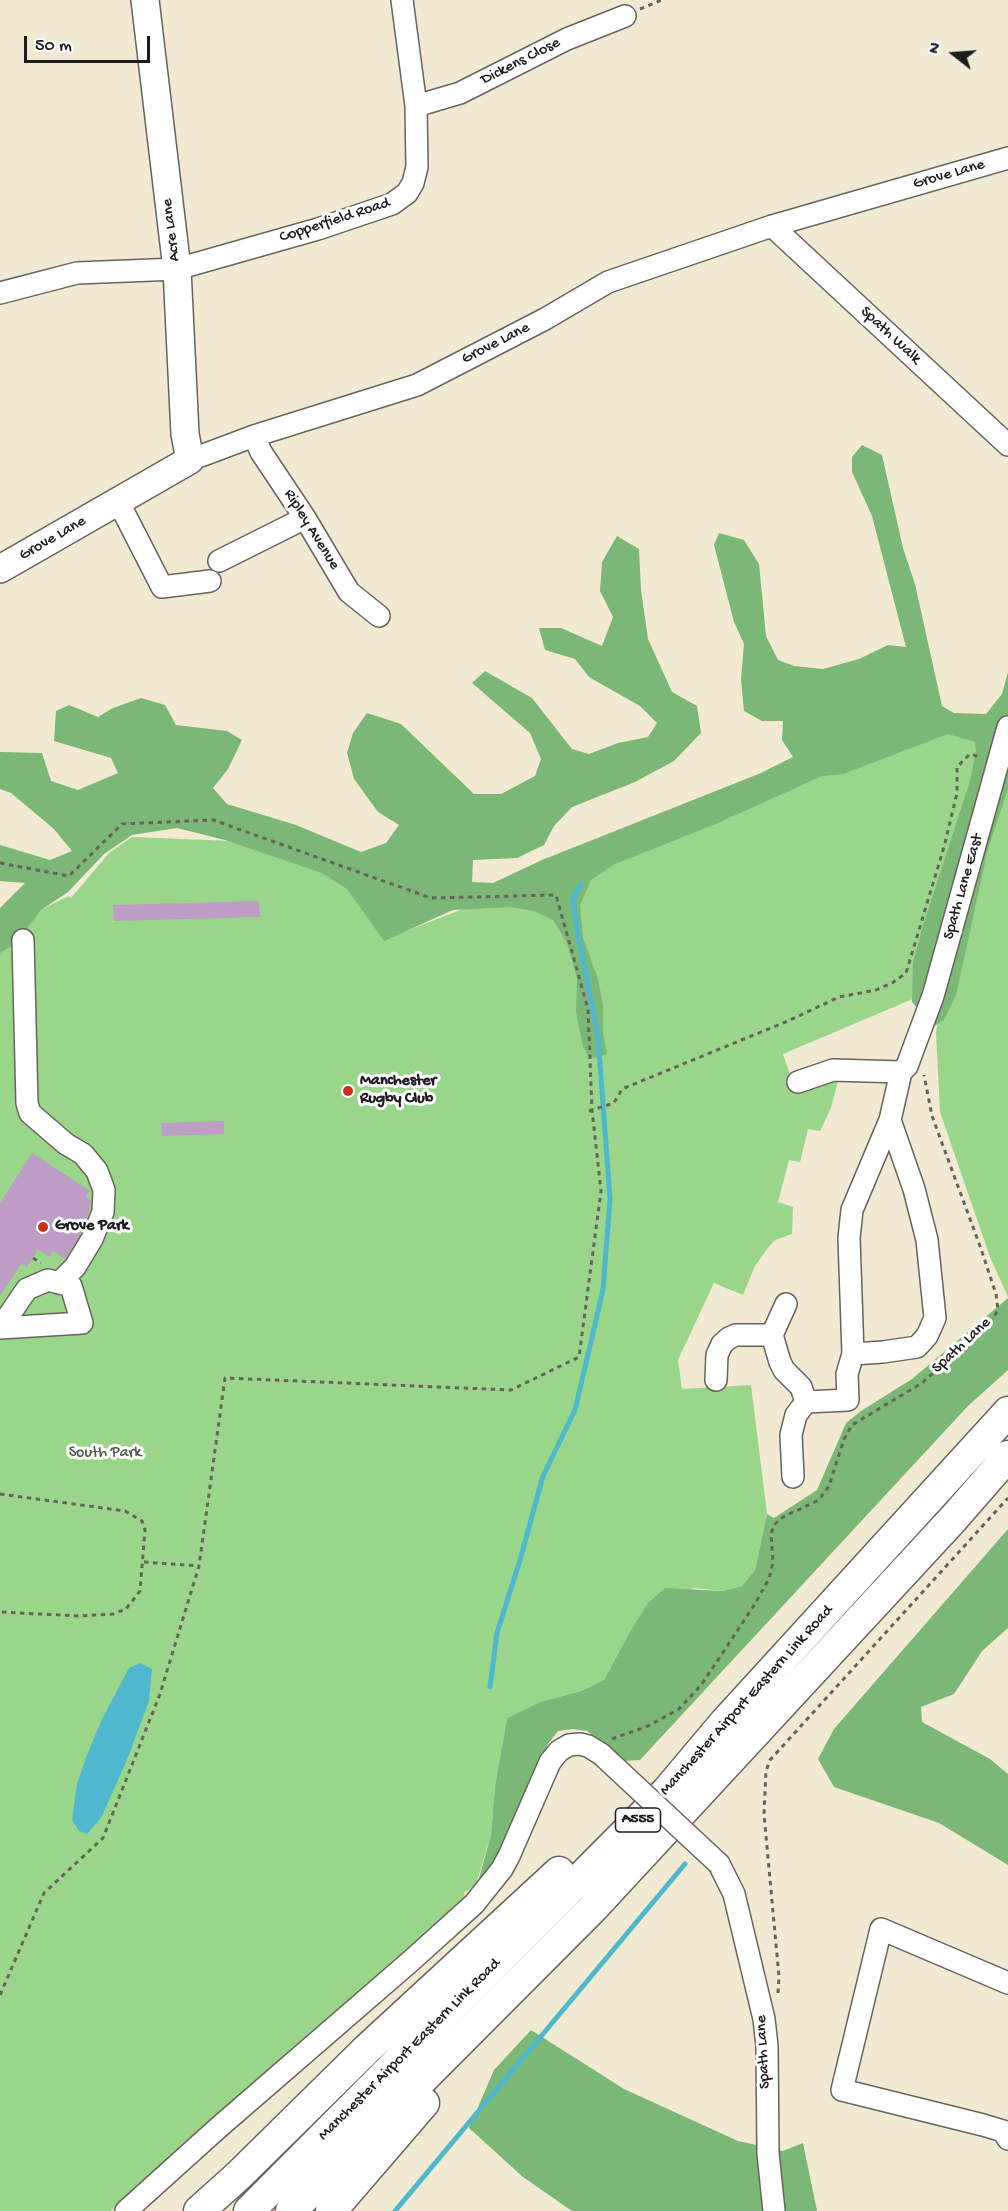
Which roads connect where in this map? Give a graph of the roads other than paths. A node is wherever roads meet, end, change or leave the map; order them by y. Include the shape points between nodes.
1 (145, 0) edge
2 (402, 0) edge
3 (625, 16) dead end
4 (416, 106) junction
5 (1008, 158) edge
6 (772, 226) junction
7 (177, 269) junction
8 (0, 293) edge
9 (254, 436) junction
10 (1008, 445) edge
11 (190, 460) junction
12 (118, 501) junction
13 (305, 518) junction
14 (219, 561) dead end
15 (0, 569) edge
16 (210, 581) dead end
17 (379, 616) dead end
18 (1008, 728) edge
19 (23, 940) dead end
20 (901, 1072) junction
21 (798, 1082) dead end
22 (890, 1120) junction
23 (59, 1283) junction
24 (786, 1304) dead end
25 (1, 1328) edge
26 (772, 1335) junction
27 (853, 1354) junction
28 (716, 1380) dead end
29 (806, 1402) junction
30 (1008, 1412) edge
31 (1008, 1456) edge
32 (794, 1477) dead end
33 (725, 1722) junction
34 (593, 1908) junction
35 (1008, 1983) edge
36 (1006, 2132) edge
37 (126, 2211) edge
38 (198, 2211) edge
39 (249, 2211) edge
40 (291, 2211) edge
41 (331, 2211) edge
42 (774, 2211) edge

1 - 7 main road, Acre Lane
2 - 4 street, Copperfield Road
3 - 4 street, Dickens Close via 567,39 460,93
4 - 7 street, Copperfield Road via 417,167 407,194 392,204 318,229
5 - 6 street, Grove Lane
6 - 9 street, Grove Lane via 608,282 417,385
6 - 10 street, Spath Walk
7 - 8 street, Copperfield Road via 77,273
7 - 11 main road, Acre Lane via 185,434
9 - 11 street, Grove Lane
9 - 13 street, Ripley Avenue via 261,453
11 - 12 main road, Grove Lane
12 - 15 main road, Grove Lane
12 - 16 street via 162,587
13 - 14 street
13 - 17 street, Ripley Avenue via 349,592
18 - 20 street, Spath Lane East via 933,996 907,1066
19 - 23 street via 30,1113 82,1154 97,1171 104,1190 103,1212 92,1239 75,1267
20 - 21 street via 833,1070
20 - 22 street, Spath Lane East
22 - 27 street, Spath Lane East via 852,1210 849,1238
22 - 27 street via 927,1240 935,1318 918,1347
23 - 25 street via 48,1280 27,1289
23 - 25 street via 71,1286 82,1323
24 - 26 street
26 - 28 street via 729,1338 717,1355
26 - 29 street via 784,1370 801,1387
27 - 29 street, Spath Lane East via 848,1374 849,1401
29 - 32 street via 792,1425
30 - 33 highway, Manchester Airport Eastern Link Road / A555
31 - 34 highway, Manchester Airport Eastern Link Road / A555
33 - 38 highway via 650,1787
33 - 39 highway, Manchester Airport Eastern Link Road / A555 via 667,1791
34 - 40 highway, Manchester Airport Eastern Link Road / A555
34 - 41 highway
35 - 36 street via 881,1929 842,2090
37 - 42 street, Spath Lane, bridge via 474,1904 509,1856 550,1762 559,1751 580,1744 598,1752 719,1864 734,1894 764,2019

